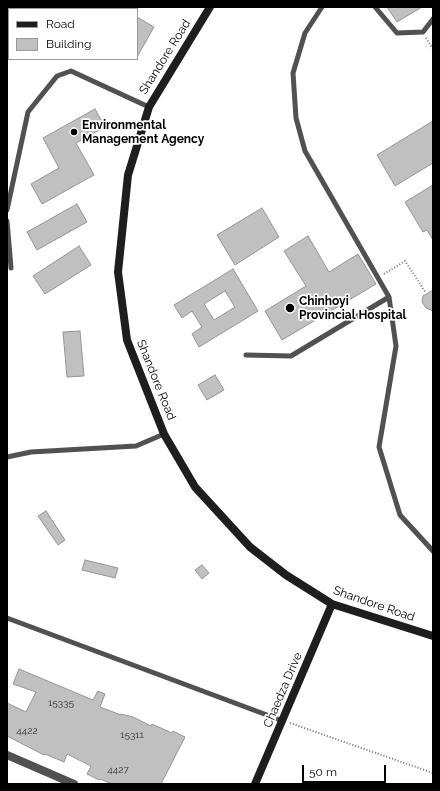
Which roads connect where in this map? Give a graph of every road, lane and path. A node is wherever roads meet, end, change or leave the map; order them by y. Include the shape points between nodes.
1 (210, 7) edge
2 (322, 7) edge
3 (375, 7) edge
4 (433, 19) edge
5 (423, 32) junction
6 (433, 49) edge
7 (149, 107) junction
8 (7, 210) edge
9 (7, 221) edge
10 (11, 268) dead end
11 (378, 278) junction
12 (426, 293) dead end
13 (389, 297) junction
14 (246, 355) dead end
15 (164, 434) junction
16 (7, 457) edge
17 (433, 551) edge
18 (332, 604) junction
19 (7, 618) edge
20 (433, 636) edge
21 (283, 721) junction
22 (7, 755) edge
23 (433, 773) edge
24 (74, 784) edge
25 (255, 784) edge

1 - 7 street, Shandore Road
2 - 11 lane via 305,33 293,73 296,118 305,152
3 - 5 lane via 397,33
4 - 5 lane
5 - 6 path
7 - 8 lane via 71,71 56,76 28,112
7 - 15 street, Shandore Road via 128,175 118,272 127,340
9 - 10 lane
11 - 12 path via 405,261
11 - 13 lane
13 - 14 lane via 291,356
13 - 17 lane via 396,346 379,447 400,515
15 - 16 lane via 136,446 31,452
15 - 18 street, Shandore Road via 195,487 250,547 286,575
18 - 20 street, Shandore Road
18 - 21 street, Chaedza Drive
19 - 21 lane
21 - 23 path
21 - 25 street, Chaedza Drive
22 - 24 street

